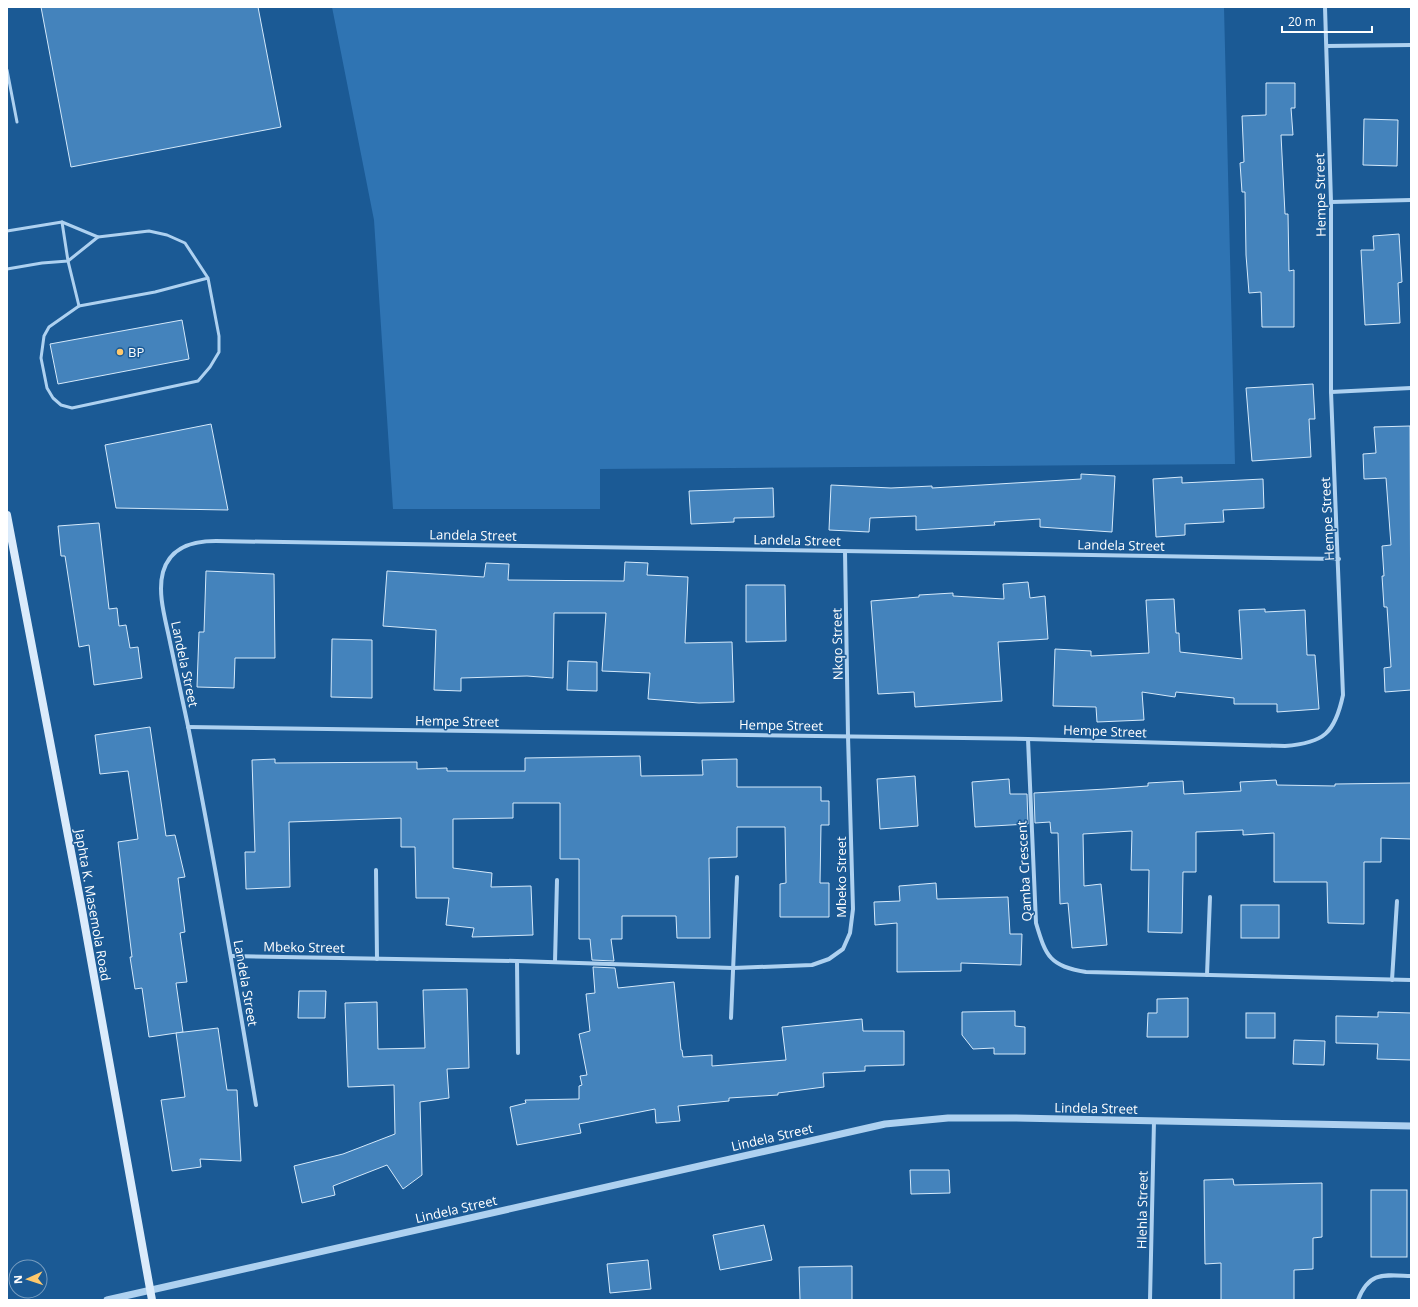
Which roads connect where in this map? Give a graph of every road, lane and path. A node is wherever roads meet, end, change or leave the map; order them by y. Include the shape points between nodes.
1 (1326, 7) edge
2 (1411, 45) edge
3 (1327, 46) junction
4 (7, 70) edge
5 (17, 122) dead end
6 (1411, 200) edge
7 (1331, 202) junction
8 (62, 222) junction
9 (7, 231) edge
10 (98, 237) junction
11 (68, 261) junction
12 (7, 269) edge
13 (208, 278) junction
14 (79, 306) junction
15 (1411, 388) edge
16 (1331, 392) junction
17 (7, 515) edge
18 (845, 551) junction
19 (1339, 559) junction
20 (188, 727) junction
21 (848, 736) junction
22 (1028, 739) junction
23 (376, 870) dead end
24 (737, 877) dead end
25 (557, 880) dead end
26 (1210, 897) dead end
27 (1397, 900) dead end
28 (231, 956) junction
29 (377, 959) junction
30 (517, 961) junction
31 (555, 962) junction
32 (733, 968) junction
33 (1207, 975) junction
34 (1392, 980) junction
35 (1411, 980) edge
36 (731, 1018) dead end
37 (518, 1053) dead end
38 (256, 1106) dead end
39 (1154, 1121) junction
40 (1411, 1126) edge
41 (1411, 1276) edge
42 (151, 1290) junction
43 (106, 1300) edge
44 (152, 1300) edge
45 (1150, 1300) edge
46 (1358, 1300) edge

1 - 3 street, Hempe Street
2 - 3 street
3 - 7 street, Hempe Street
4 - 5 lane
6 - 7 street
7 - 16 street, Hempe Street
8 - 9 lane
8 - 10 lane
8 - 11 lane
10 - 11 lane
10 - 13 lane via 148,231 167,235 185,243
11 - 12 lane
11 - 14 lane
13 - 14 lane via 155,292
13 - 14 lane via 219,336 219,352 210,368 198,381 72,408 61,405 47,388 41,358 44,336 49,327
15 - 16 street
16 - 19 street, Hempe Street
17 - 42 main road, Japhta K. Masemola Road
18 - 19 street, Landela Street
18 - 20 street, Landela Street via 216,541 187,544 168,560 162,573 162,603
18 - 21 street, Nkqo Street
19 - 22 street, Hempe Street via 1343,695 1339,713 1326,734 1299,745 1285,746
20 - 21 street, Hempe Street
20 - 28 street, Landela Street
21 - 22 street, Hempe Street
21 - 32 street, Mbeko Street via 853,909 850,933 843,949 829,959 812,965
22 - 33 street, Qamba Crescent via 1036,923 1042,944 1053,961 1066,969 1086,972
23 - 29 street
24 - 32 street
25 - 31 street
26 - 33 street
27 - 34 street
28 - 29 street, Mbeko Street
28 - 38 street, Landela Street
29 - 30 street, Mbeko Street
30 - 31 street, Mbeko Street
30 - 37 street
31 - 32 street, Mbeko Street
32 - 36 street
33 - 34 street, Qamba Crescent
34 - 35 street, Qamba Crescent
39 - 40 street, Lindela Street
39 - 42 street, Lindela Street via 948,1118 892,1123
39 - 45 street, Hlehla Street
41 - 46 street via 1383,1275 1373,1278 1362,1290
42 - 43 street, Lindela Street
42 - 44 main road, Japhta K. Masemola Road

